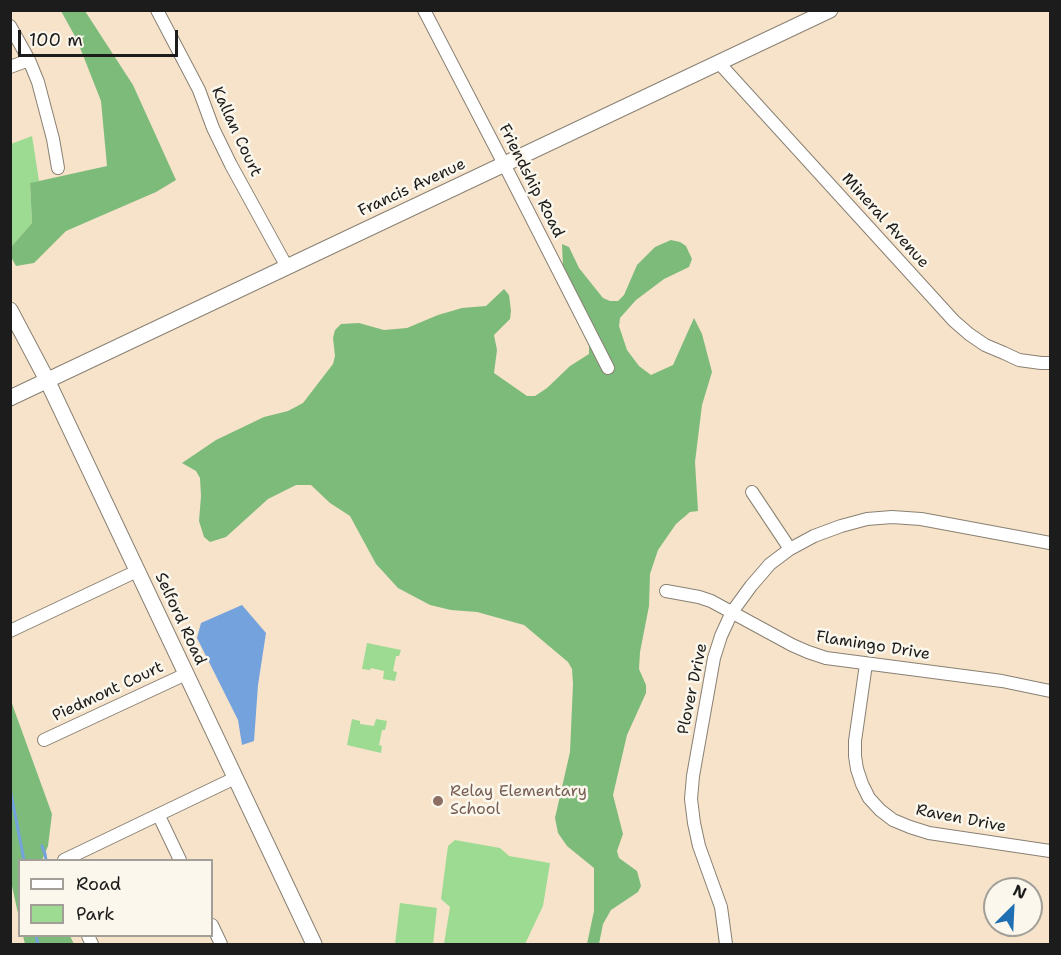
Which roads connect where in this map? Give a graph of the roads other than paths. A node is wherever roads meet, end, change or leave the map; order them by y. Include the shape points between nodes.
1 (157, 10) edge
2 (423, 10) edge
3 (830, 10) edge
4 (10, 26) edge
5 (29, 60) junction
6 (719, 63) junction
7 (10, 67) edge
8 (504, 164) junction
9 (58, 168) dead end
10 (287, 267) junction
11 (10, 310) edge
12 (1050, 363) edge
13 (608, 368) dead end
14 (47, 380) junction
15 (10, 398) edge
16 (752, 492) dead end
17 (1050, 543) edge
18 (790, 549) junction
19 (137, 571) junction
20 (666, 591) dead end
21 (732, 612) junction
22 (10, 631) edge
23 (866, 664) junction
24 (186, 674) junction
25 (1050, 691) edge
26 (44, 740) dead end
27 (235, 778) junction
28 (159, 816) junction
29 (1050, 851) edge
30 (68, 859) edge
31 (179, 859) edge
32 (213, 927) edge
33 (221, 945) edge
34 (314, 945) edge
35 (726, 945) edge

1 - 10 street, Kallan Court via 199,90 231,165
2 - 8 street, Friendship Road
3 - 6 street, Francis Avenue
4 - 5 street
5 - 7 street
5 - 9 street via 46,109
6 - 8 street, Francis Avenue
6 - 12 street, Mineral Avenue via 954,321 985,345 1019,360
8 - 10 street, Francis Avenue
8 - 13 street, Friendship Road
10 - 14 street, Francis Avenue
11 - 14 street, Selford Road
14 - 15 street, Francis Avenue
14 - 19 street, Selford Road
16 - 18 street
17 - 18 street, Plover Drive via 892,517 841,526
18 - 21 street, Plover Drive via 770,564
19 - 22 street
19 - 24 street, Selford Road
20 - 21 street, Flamingo Drive via 699,597
21 - 23 street, Flamingo Drive via 808,652
21 - 35 street, Plover Drive via 714,658 692,799 699,846 721,907
23 - 25 street, Flamingo Drive
23 - 29 street, Raven Drive via 855,756 861,784 880,810 893,820 929,833
24 - 26 street, Piedmont Court
24 - 27 street, Selford Road
27 - 28 street
27 - 34 street, Selford Road
28 - 30 street
28 - 31 street
32 - 33 street

